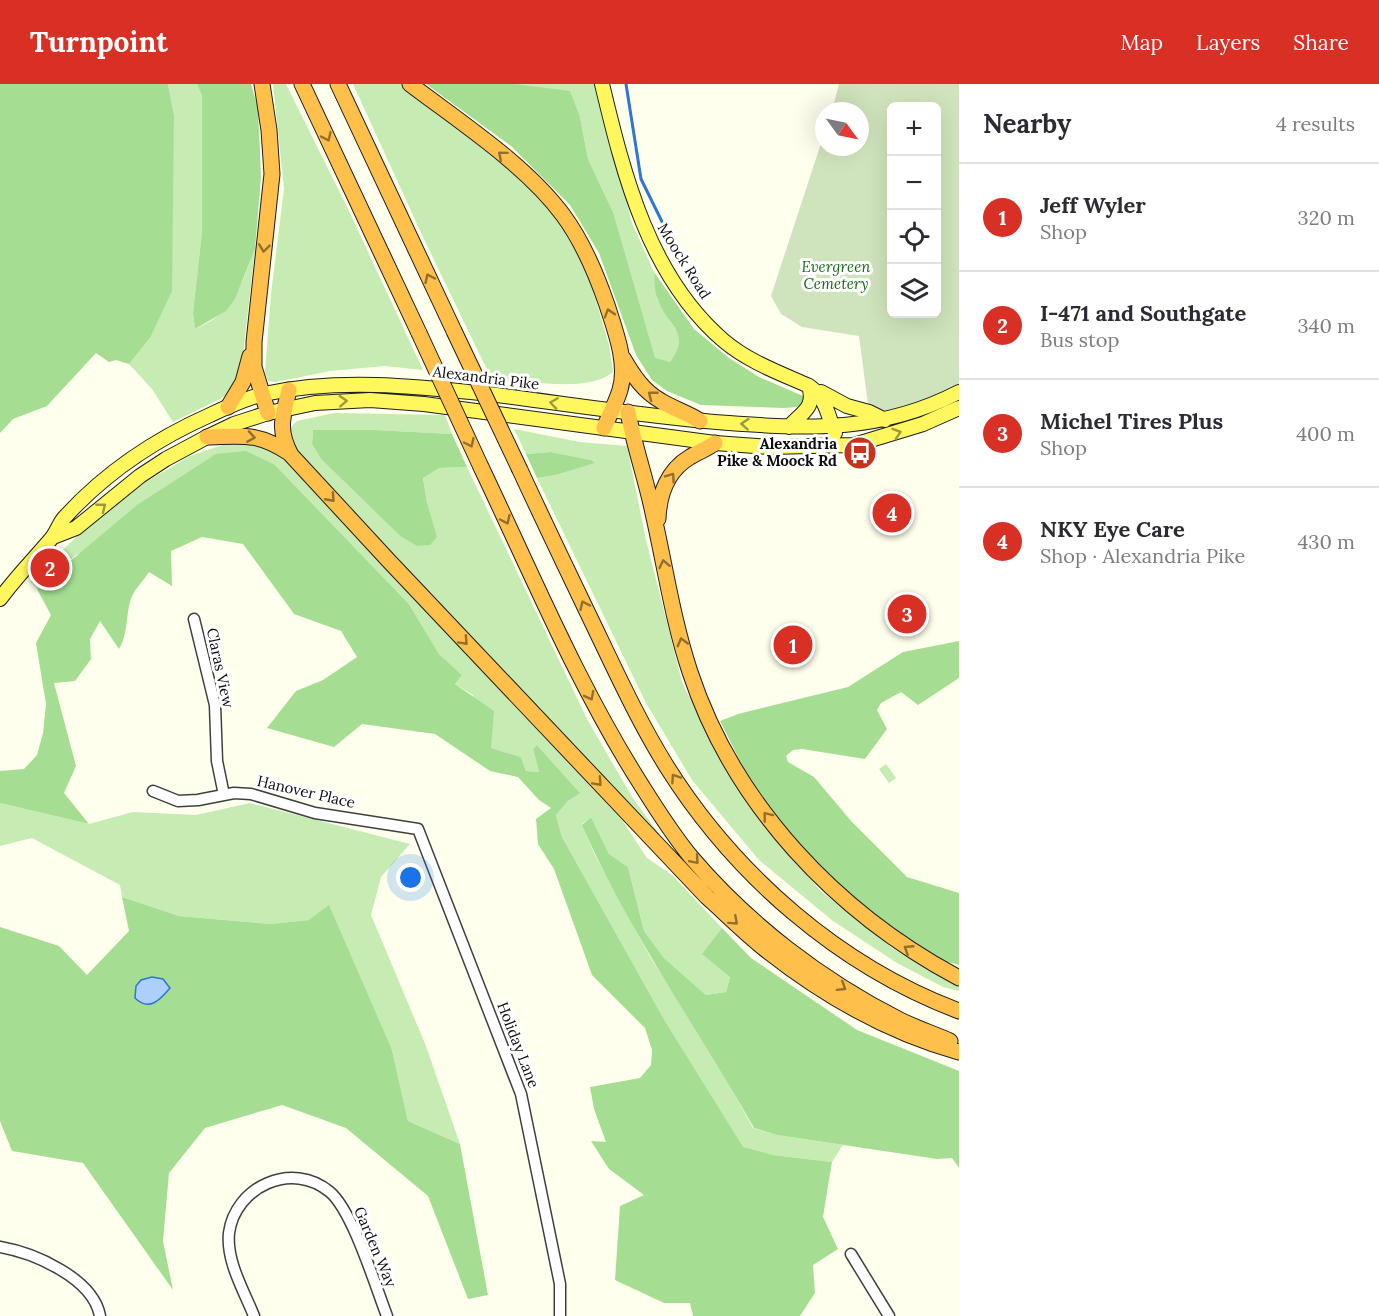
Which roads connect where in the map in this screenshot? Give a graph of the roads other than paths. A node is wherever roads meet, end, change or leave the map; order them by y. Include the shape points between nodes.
1 (262, 84) edge
2 (302, 84) edge
3 (338, 84) edge
4 (410, 84) edge
5 (602, 84) edge
6 (254, 342) junction
7 (620, 352) junction
8 (809, 386) junction
9 (289, 390) junction
10 (959, 392) edge
11 (261, 395) junction
12 (228, 407) junction
13 (959, 408) edge
14 (285, 409) junction
15 (612, 410) junction
16 (268, 412) junction
17 (628, 412) junction
18 (885, 420) junction
19 (700, 421) junction
20 (832, 426) junction
21 (789, 427) junction
22 (604, 428) junction
23 (632, 432) junction
24 (207, 437) junction
25 (715, 443) junction
26 (840, 446) junction
27 (825, 447) junction
28 (291, 454) junction
29 (657, 531) junction
30 (52, 537) junction
31 (0, 599) edge
32 (194, 619) dead end
33 (153, 791) dead end
34 (224, 795) junction
35 (418, 829) joint
36 (959, 978) edge
37 (959, 1011) edge
38 (959, 1045) edge
39 (959, 1052) edge
40 (0, 1247) edge
41 (851, 1254) dead end
42 (100, 1316) edge
43 (254, 1316) edge
44 (387, 1316) edge
45 (560, 1316) edge
46 (889, 1316) edge

1 -> 6 highway via 272,174
2 -> 38 highway, bridge via 583,683 653,802 690,855 733,902 776,940 840,986 901,1020
37 -> 3 highway, bridge via 839,948 765,887 703,819 668,768 615,670
7 -> 4 highway via 599,282 562,214 529,178
5 - 8 main road, Moock Road via 634,203 650,240 684,296 731,346
6 - 11 highway via 254,367
6 - 12 highway via 243,382
7 - 15 highway via 623,372
19 -> 7 highway via 646,390
8 - 18 main road
8 - 20 main road, Moock Road via 826,402
8 - 21 main road via 811,403
9 - 11 main road, Alexandria Pike
9 - 14 highway
15 -> 9 main road, Alexandria Pike via 416,387 367,384
10 - 18 main road, Alexandria Pike
11 - 12 main road, Alexandria Pike
11 - 16 highway
12 - 30 main road, Alexandria Pike via 176,430 125,465 63,519
26 -> 13 main road, Alexandria Pike via 894,435
14 - 16 main road, Alexandria Pike
14 -> 22 main road, Alexandria Pike via 342,401 395,401
14 - 28 highway via 283,440
15 - 17 main road, Alexandria Pike
15 - 22 highway
16 - 24 main road, Alexandria Pike
17 - 19 main road, Alexandria Pike
17 - 23 highway
18 - 20 main road, Alexandria Pike
21 -> 19 main road, Alexandria Pike
20 - 21 main road, Alexandria Pike
20 - 26 main road, Moock Road
20 - 27 main road
22 - 23 main road, Alexandria Pike
23 - 25 main road, Alexandria Pike
23 - 29 highway
24 -> 28 highway via 255,437
30 -> 24 main road, Alexandria Pike via 76,528 140,477
25 - 27 main road, Alexandria Pike
29 -> 25 highway via 658,505 675,469
26 - 27 main road, Alexandria Pike
28 -> 39 highway via 707,897 763,948 805,979 877,1021
36 -> 29 highway via 861,915 810,867 760,807 725,751 690,672
30 - 31 main road, Alexandria Pike
32 - 34 street, Claras View via 215,705 217,761
33 - 34 street, Hanover Place via 178,801
34 - 35 street, Hanover Place via 251,794 315,813
35 - 45 street, Holiday Lane via 521,1094 560,1284
40 - 42 street via 63,1271 92,1297
41 - 46 street
43 - 44 street, Garden Way via 232,1262 229,1234 244,1198 274,1180 286,1178 310,1181 331,1192 345,1211

